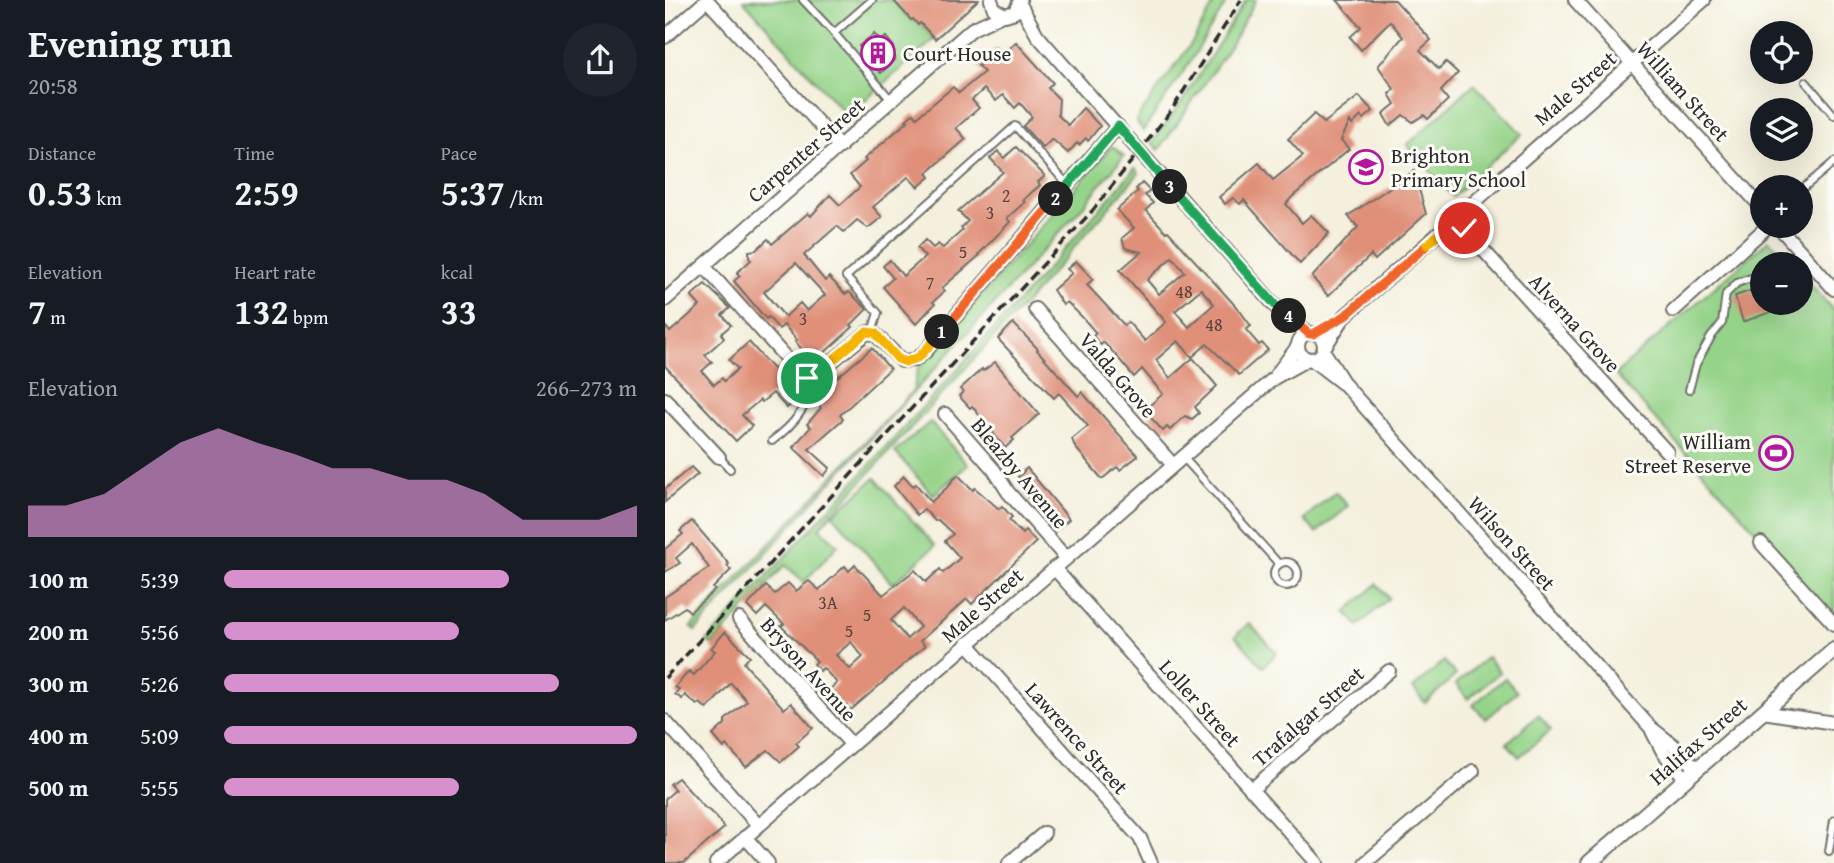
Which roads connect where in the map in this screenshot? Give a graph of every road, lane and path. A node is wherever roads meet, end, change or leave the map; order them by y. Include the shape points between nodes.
1 (707, 0) edge
2 (803, 0) edge
3 (872, 0) edge
4 (991, 0) edge
5 (1575, 0) edge
6 (1704, 0) edge
7 (1020, 2) edge
8 (1005, 15) junction
9 (972, 29) junction
10 (834, 33) junction
11 (1037, 35) junction
12 (665, 37) edge
13 (1633, 63) junction
14 (1808, 84) edge
15 (892, 100) junction
16 (1834, 115) edge
17 (1118, 126) junction
18 (839, 147) junction
19 (1834, 162) edge
20 (1813, 180) edge
21 (1067, 185) junction
22 (1750, 195) edge
23 (1455, 219) junction
24 (1755, 238) edge
25 (1789, 238) edge
26 (1800, 250) junction
27 (1798, 252) edge
28 (704, 266) junction
29 (1750, 278) edge
30 (1834, 289) edge
31 (665, 300) edge
32 (1277, 307) junction
33 (1035, 309) dead end
34 (1673, 311) dead end
35 (1345, 316) junction
36 (872, 332) junction
37 (1311, 334) junction
38 (1298, 344) junction
39 (1323, 349) junction
40 (1309, 359) junction
41 (810, 378) junction
42 (1274, 378) junction
43 (1345, 385) junction
44 (1689, 390) dead end
45 (665, 399) edge
46 (945, 414) dead end
47 (772, 440) dead end
48 (1667, 452) dead end
49 (719, 457) joint
50 (1178, 461) junction
51 (730, 469) dead end
52 (1761, 543) dead end
53 (1066, 558) junction
54 (1279, 564) dead end
55 (1054, 568) junction
56 (739, 619) dead end
57 (1834, 624) edge
58 (967, 643) junction
59 (1834, 650) edge
60 (1389, 671) dead end
61 (1763, 712) junction
62 (665, 721) edge
63 (1834, 723) edge
64 (851, 744) junction
65 (1473, 771) dead end
66 (1692, 774) junction
67 (1251, 790) junction
68 (1834, 820) edge
69 (758, 825) junction
70 (1044, 833) dead end
71 (745, 837) junction
72 (1829, 851) dead end
73 (1594, 861) edge
74 (716, 863) edge
75 (768, 863) edge
76 (1009, 863) edge
77 (1151, 863) edge
78 (1317, 863) edge
79 (1365, 863) edge

1 - 12 street
1 - 18 street
2 - 10 lane
3 - 10 lane
4 - 8 street via 994,9
4 - 9 street, Carpenter Street
5 - 13 street, William Street
6 - 13 street, Male Street
7 - 8 street, Carpenter Street via 1016,12
7 - 11 street
8 - 9 street, Carpenter Street
8 - 11 street
9 - 15 street, Carpenter Street
10 - 15 lane
11 - 17 street
13 - 22 street, William Street
13 - 23 street, Male Street
14 - 16 lane
15 - 18 street, Carpenter Street
17 - 21 street
17 - 32 street, bridge
18 - 28 street, Carpenter Street
19 - 20 lane
21 - 36 street via 919,357 902,361
21 - 36 lane via 1015,126 846,277 878,313
23 - 35 street, Male Street
23 - 48 street, Alverna Grove
24 - 34 street
25 - 26 street
26 - 27 lane
26 - 30 street
28 - 31 street, Carpenter Street
28 - 41 street via 801,375
29 - 44 lane via 1726,294 1723,323 1703,349
32 - 37 street
32 - 38 street
33 - 50 street, Valda Grove
35 - 37 street, Male Street
35 - 39 street, Male Street
36 - 41 street
37 - 38 street
37 - 39 street via 1320,337
38 - 40 street via 1300,354
38 - 42 street, Male Street
39 - 40 street via 1318,357
39 - 43 street, Wilson Street
40 - 42 street, Male Street
40 - 43 street, Wilson Street
41 - 47 lane via 806,404
42 - 50 street, Male Street
43 - 66 street, Wilson Street via 1650,727 1663,752
45 - 49 street
46 - 53 street, Bleazby Avenue
49 - 51 lane
50 - 53 street, Male Street
50 - 54 lane
52 - 57 street
53 - 55 street, Male Street
55 - 58 street, Male Street
55 - 67 street, Loller Street
56 - 64 street, Bryson Avenue
58 - 64 street, Male Street
58 - 77 street, Lawrence Street via 1140,838
59 - 61 street, Halifax Street
60 - 67 street, Trafalgar Street
61 - 63 street
61 - 66 street, Halifax Street
62 - 69 street
64 - 69 street, Male Street
65 - 79 street
66 - 73 street, Halifax Street
67 - 78 street, Loller Street
68 - 72 lane
69 - 71 street, Male Street
70 - 76 street
71 - 74 street, Male Street
71 - 75 street

